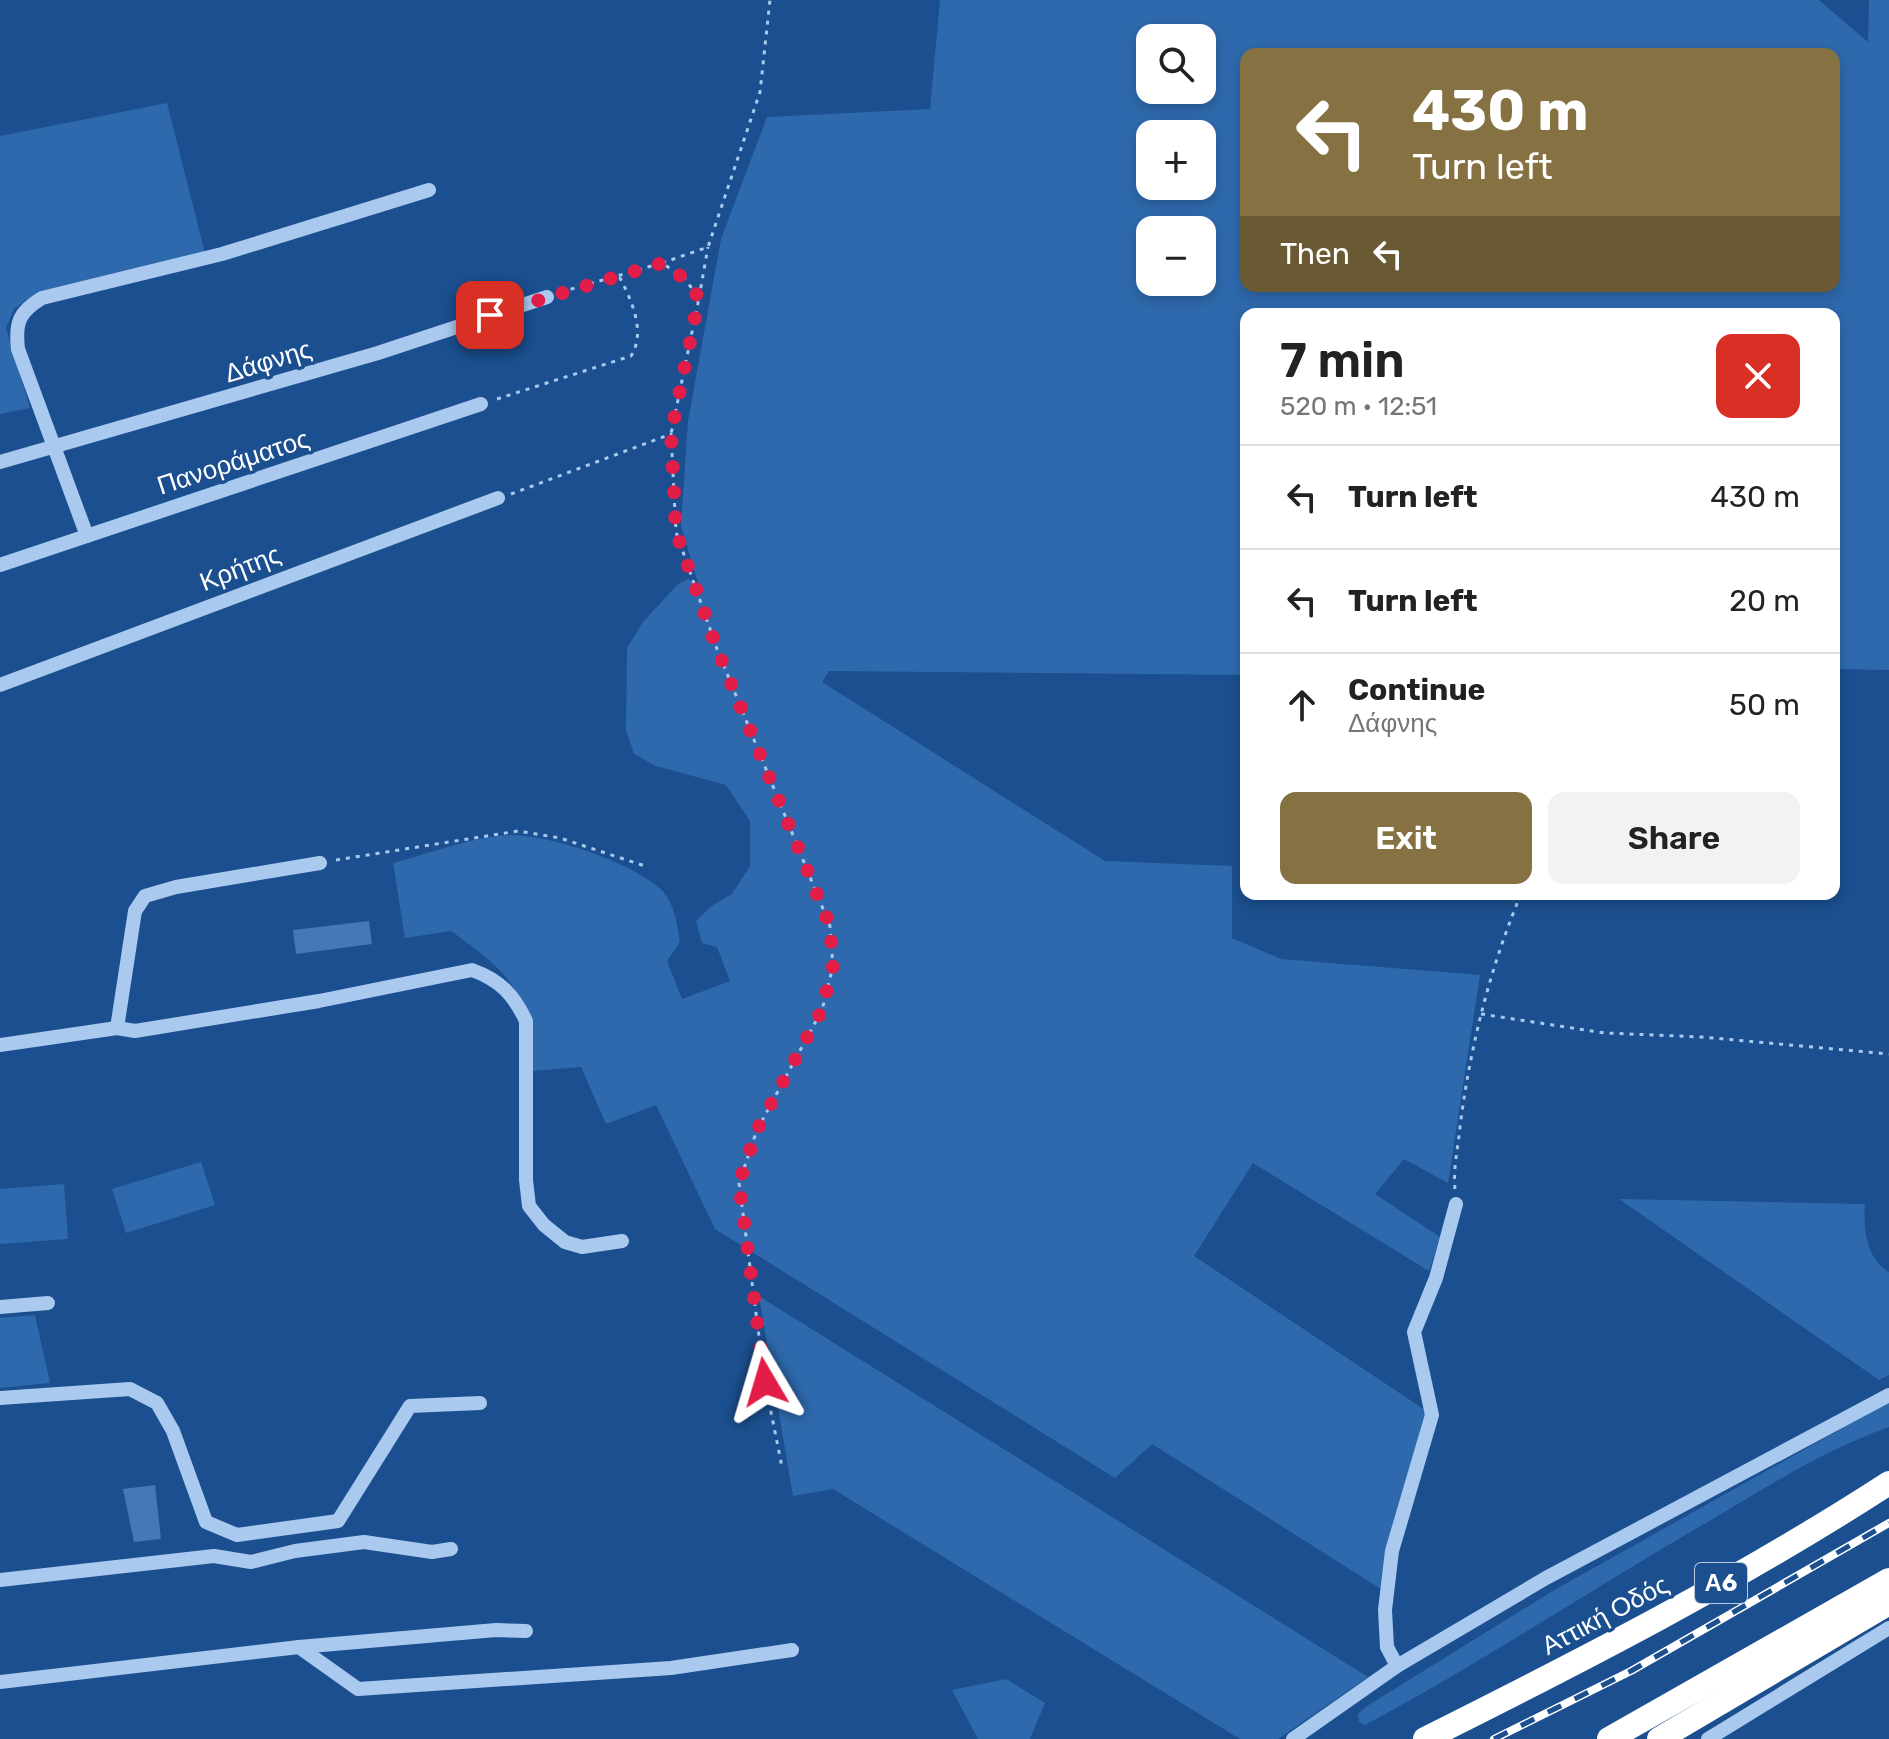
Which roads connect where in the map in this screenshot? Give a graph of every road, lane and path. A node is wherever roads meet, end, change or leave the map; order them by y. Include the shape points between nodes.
1 (770, 0) edge
2 (429, 190) dead end
3 (708, 247) junction
4 (662, 263) junction
5 (618, 274) junction
6 (547, 297) joint
7 (699, 298) junction
8 (481, 404) joint
9 (671, 434) junction
10 (54, 448) junction
11 (0, 462) edge
12 (498, 498) joint
13 (87, 536) junction
14 (0, 565) edge
15 (0, 685) edge
16 (320, 863) joint
17 (645, 866) dead end
18 (1518, 900) edge
19 (1481, 1014) junction
20 (117, 1028) junction
21 (0, 1045) edge
22 (1889, 1054) edge
23 (1456, 1204) joint
24 (622, 1241) dead end
25 (48, 1303) dead end
26 (0, 1307) edge
27 (1889, 1395) edge
28 (0, 1398) edge
29 (480, 1403) dead end
30 (782, 1467) dead end
31 (1889, 1483) edge
32 (451, 1549) dead end
33 (0, 1580) edge
34 (1889, 1580) edge
35 (1889, 1603) edge
36 (1889, 1628) edge
37 (526, 1631) dead end
38 (299, 1647) junction
39 (792, 1650) dead end
40 (1397, 1666) junction
41 (0, 1682) edge
42 (1293, 1739) edge
43 (1425, 1739) edge
44 (1609, 1739) edge
45 (1659, 1739) edge
46 (1708, 1739) edge

1 - 3 path via 760,92
2 - 10 street via 222,254 42,298 23,309 15,326 18,349
3 - 4 path
3 - 7 path
4 - 5 path
4 - 7 path via 685,279
5 - 6 path
5 - 8 path via 631,299 638,334 631,356
6 - 10 street, Δάφνης via 378,353
7 - 9 path
8 - 13 street, Πανοράματος
9 - 12 path
9 - 30 path via 676,532 717,649 830,926 833,966 822,1010 757,1130 739,1183 765,1382
10 - 11 street, Δάφνης
10 - 13 street
12 - 15 street, Κρήτης
13 - 14 street, Πανοράματος
16 - 17 path via 518,831 560,838
16 - 20 street via 145,896 135,911
18 - 19 path
19 - 22 path via 1605,1033
19 - 23 path via 1464,1095
20 - 21 street
20 - 24 street via 135,1031 319,1001 472,970 492,977 516,998 526,1021 529,1206 565,1242 582,1247
23 - 40 street via 1436,1278 1414,1332 1432,1415 1392,1551 1385,1610 1387,1647
25 - 26 street
27 - 40 street via 1546,1578
28 - 29 street via 130,1389 157,1403 173,1431 206,1522 237,1535 338,1521 410,1406
31 - 43 highway, Αττική Οδός / Α6 via 1696,1597
32 - 33 street via 432,1552 364,1542 251,1562 214,1556
34 - 44 highway
35 - 45 highway
36 - 46 street
37 - 38 street
38 - 39 street via 358,1689 671,1668
38 - 41 street
40 - 42 street

